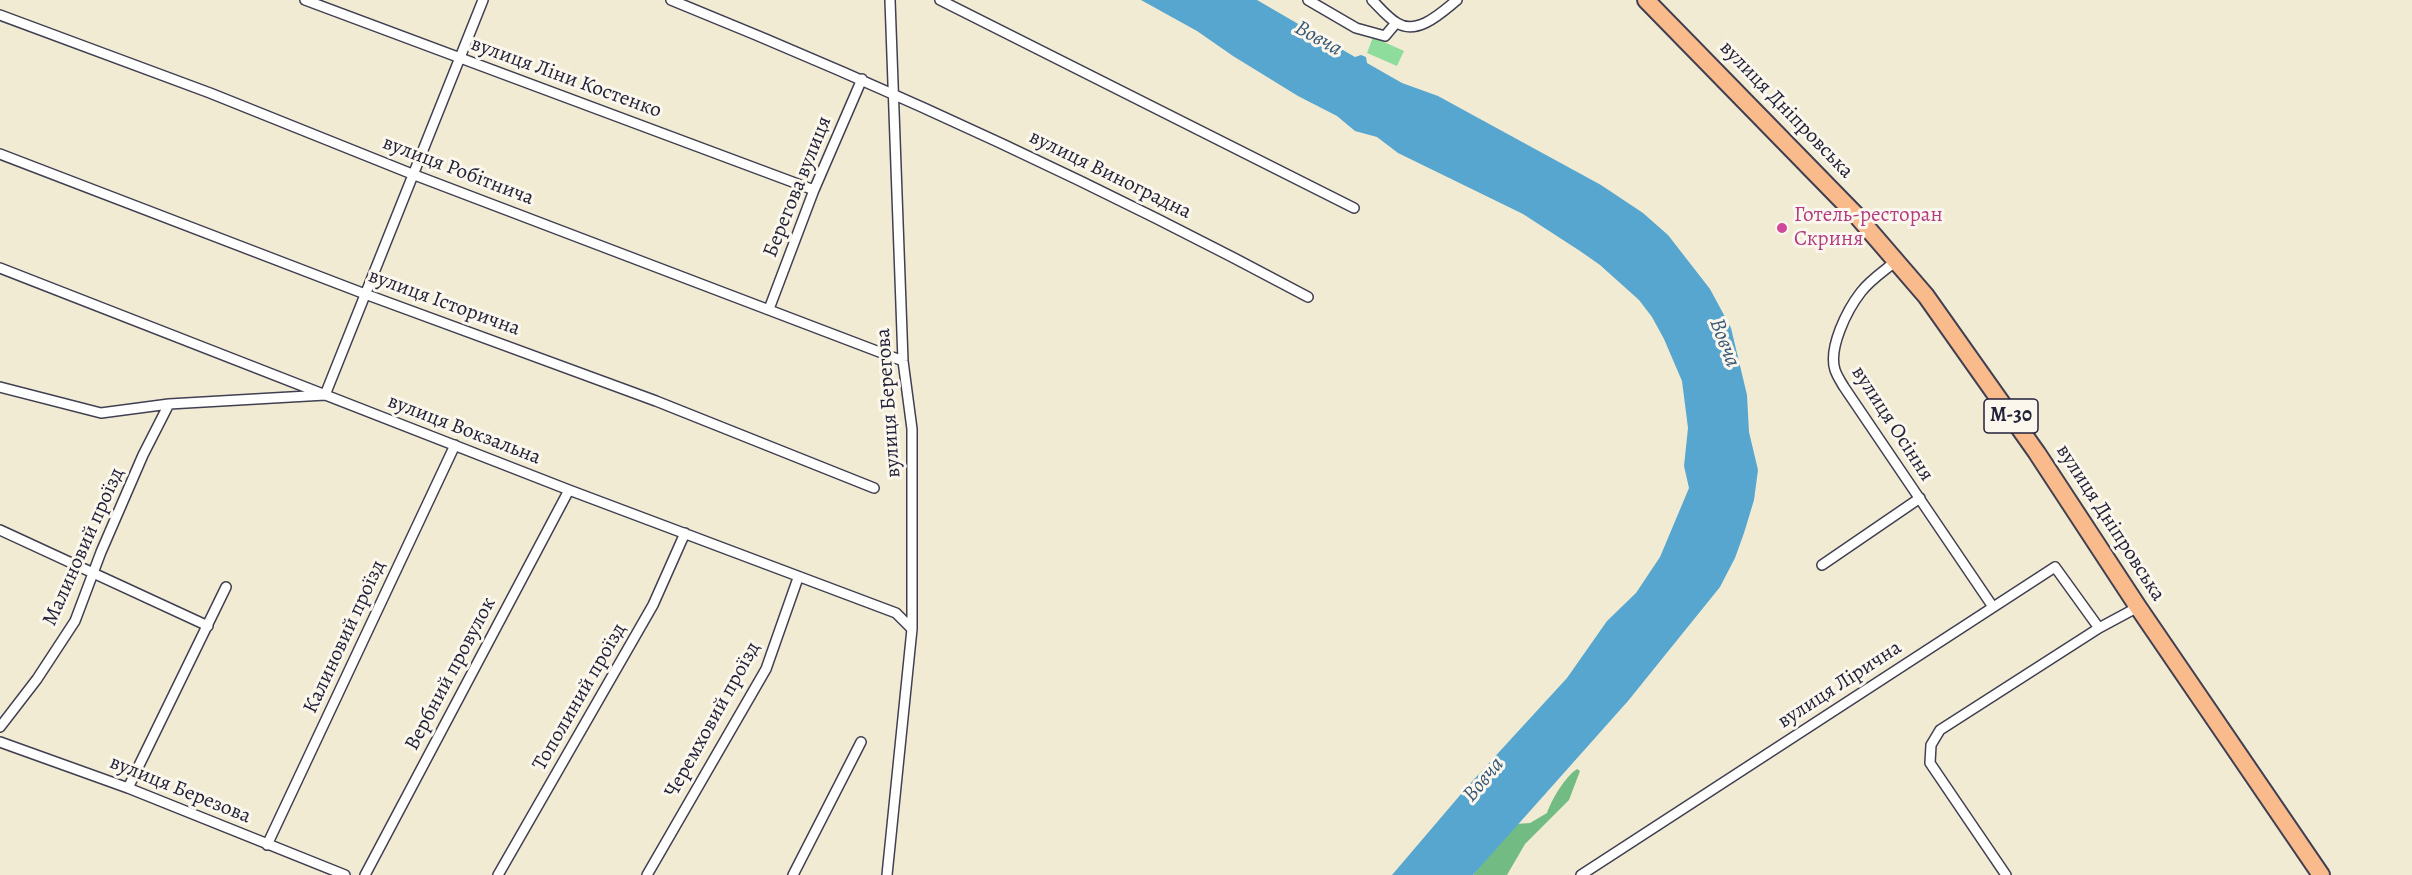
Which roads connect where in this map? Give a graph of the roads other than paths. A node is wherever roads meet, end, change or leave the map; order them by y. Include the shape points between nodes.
1 (305, 0) edge
2 (483, 0) edge
3 (671, 0) edge
4 (890, 0) edge
5 (940, 0) edge
6 (1308, 0) edge
7 (1372, 0) edge
8 (1457, 0) edge
9 (1646, 0) edge
10 (0, 15) edge
11 (1396, 23) junction
12 (460, 58) junction
13 (862, 79) junction
14 (892, 94) junction
15 (0, 154) edge
16 (412, 174) junction
17 (814, 190) junction
18 (1354, 208) dead end
19 (1896, 261) junction
20 (0, 268) edge
21 (365, 294) junction
22 (1308, 297) dead end
23 (769, 309) junction
24 (903, 361) junction
25 (0, 387) edge
26 (326, 395) junction
27 (169, 405) junction
28 (455, 445) junction
29 (874, 488) dead end
30 (569, 490) junction
31 (1920, 498) junction
32 (0, 530) edge
33 (685, 533) junction
34 (1822, 565) dead end
35 (93, 573) junction
36 (798, 578) junction
37 (226, 587) dead end
38 (1993, 606) junction
39 (2138, 607) junction
40 (208, 626) junction
41 (2099, 628) junction
42 (912, 629) junction
43 (0, 727) edge
44 (0, 742) edge
45 (861, 742) dead end
46 (129, 788) junction
47 (267, 845) junction
48 (345, 875) edge
49 (364, 875) edge
50 (498, 875) edge
51 (647, 875) edge
52 (793, 875) edge
53 (886, 875) edge
54 (1581, 875) edge
55 (2006, 875) edge
56 (2321, 875) edge

1 - 12 street, вулиця Ліни Костенко
2 - 12 street
3 - 13 street, вулиця Виноградна
4 - 14 street, вулиця Берегова
5 - 18 street
6 - 11 street via 1356,28 1385,36
7 - 11 street
8 - 11 street via 1429,21 1407,27
9 - 19 highway, вулиця Дніпровська / М-30 via 1827,184
10 - 16 street, вулиця Робітнича
12 - 16 street
12 - 17 street, вулиця Ліни Костенко
13 - 14 street, вулиця Виноградна
13 - 17 street, Берегова вулиця
14 - 22 street, вулиця Виноградна via 1037,159
14 - 24 street, вулиця Берегова
15 - 21 street, вулиця Історична
16 - 21 street
16 - 23 street, вулиця Робітнича
17 - 23 street, Берегова вулиця
19 - 31 street, вулиця Осіння via 1856,299 1836,340 1833,358 1844,387
19 - 39 highway, вулиця Дніпровська / М-30 via 1947,324 2024,434
20 - 26 street, вулиця Вокзальна
21 - 26 street
21 - 29 street, вулиця Історична via 656,401
23 - 24 street, вулиця Робітнича
24 - 42 street, вулиця Берегова via 912,429
25 - 27 street via 101,413
26 - 27 street
26 - 28 street, вулиця Вокзальна
27 - 35 street, Малиновий проїзд
28 - 30 street, вулиця Вокзальна
28 - 47 street, Калиновий проїзд
30 - 33 street, вулиця Вокзальна
30 - 49 street, Вербний провулок
31 - 34 street
31 - 38 street, вулиця Осіння
32 - 35 street
33 - 36 street, вулиця Вокзальна
33 - 50 street, Тополиний проїзд via 654,605
35 - 40 street
35 - 43 street, Малиновий проїзд via 75,621 38,679
36 - 42 street, вулиця Вокзальна via 896,613
36 - 51 street, Черемховий проїзд via 766,669
37 - 40 street
38 - 41 street, вулиця Лірична via 2055,567
38 - 54 street, вулиця Лірична
39 - 41 street
39 - 56 highway, вулиця Дніпровська / М-30
40 - 46 street
41 - 55 street via 1940,730 1931,745 1930,763
42 - 53 street, вулиця Берегова
44 - 46 street, вулиця Березова
45 - 52 street
46 - 47 street, вулиця Березова
47 - 48 street, вулиця Березова

